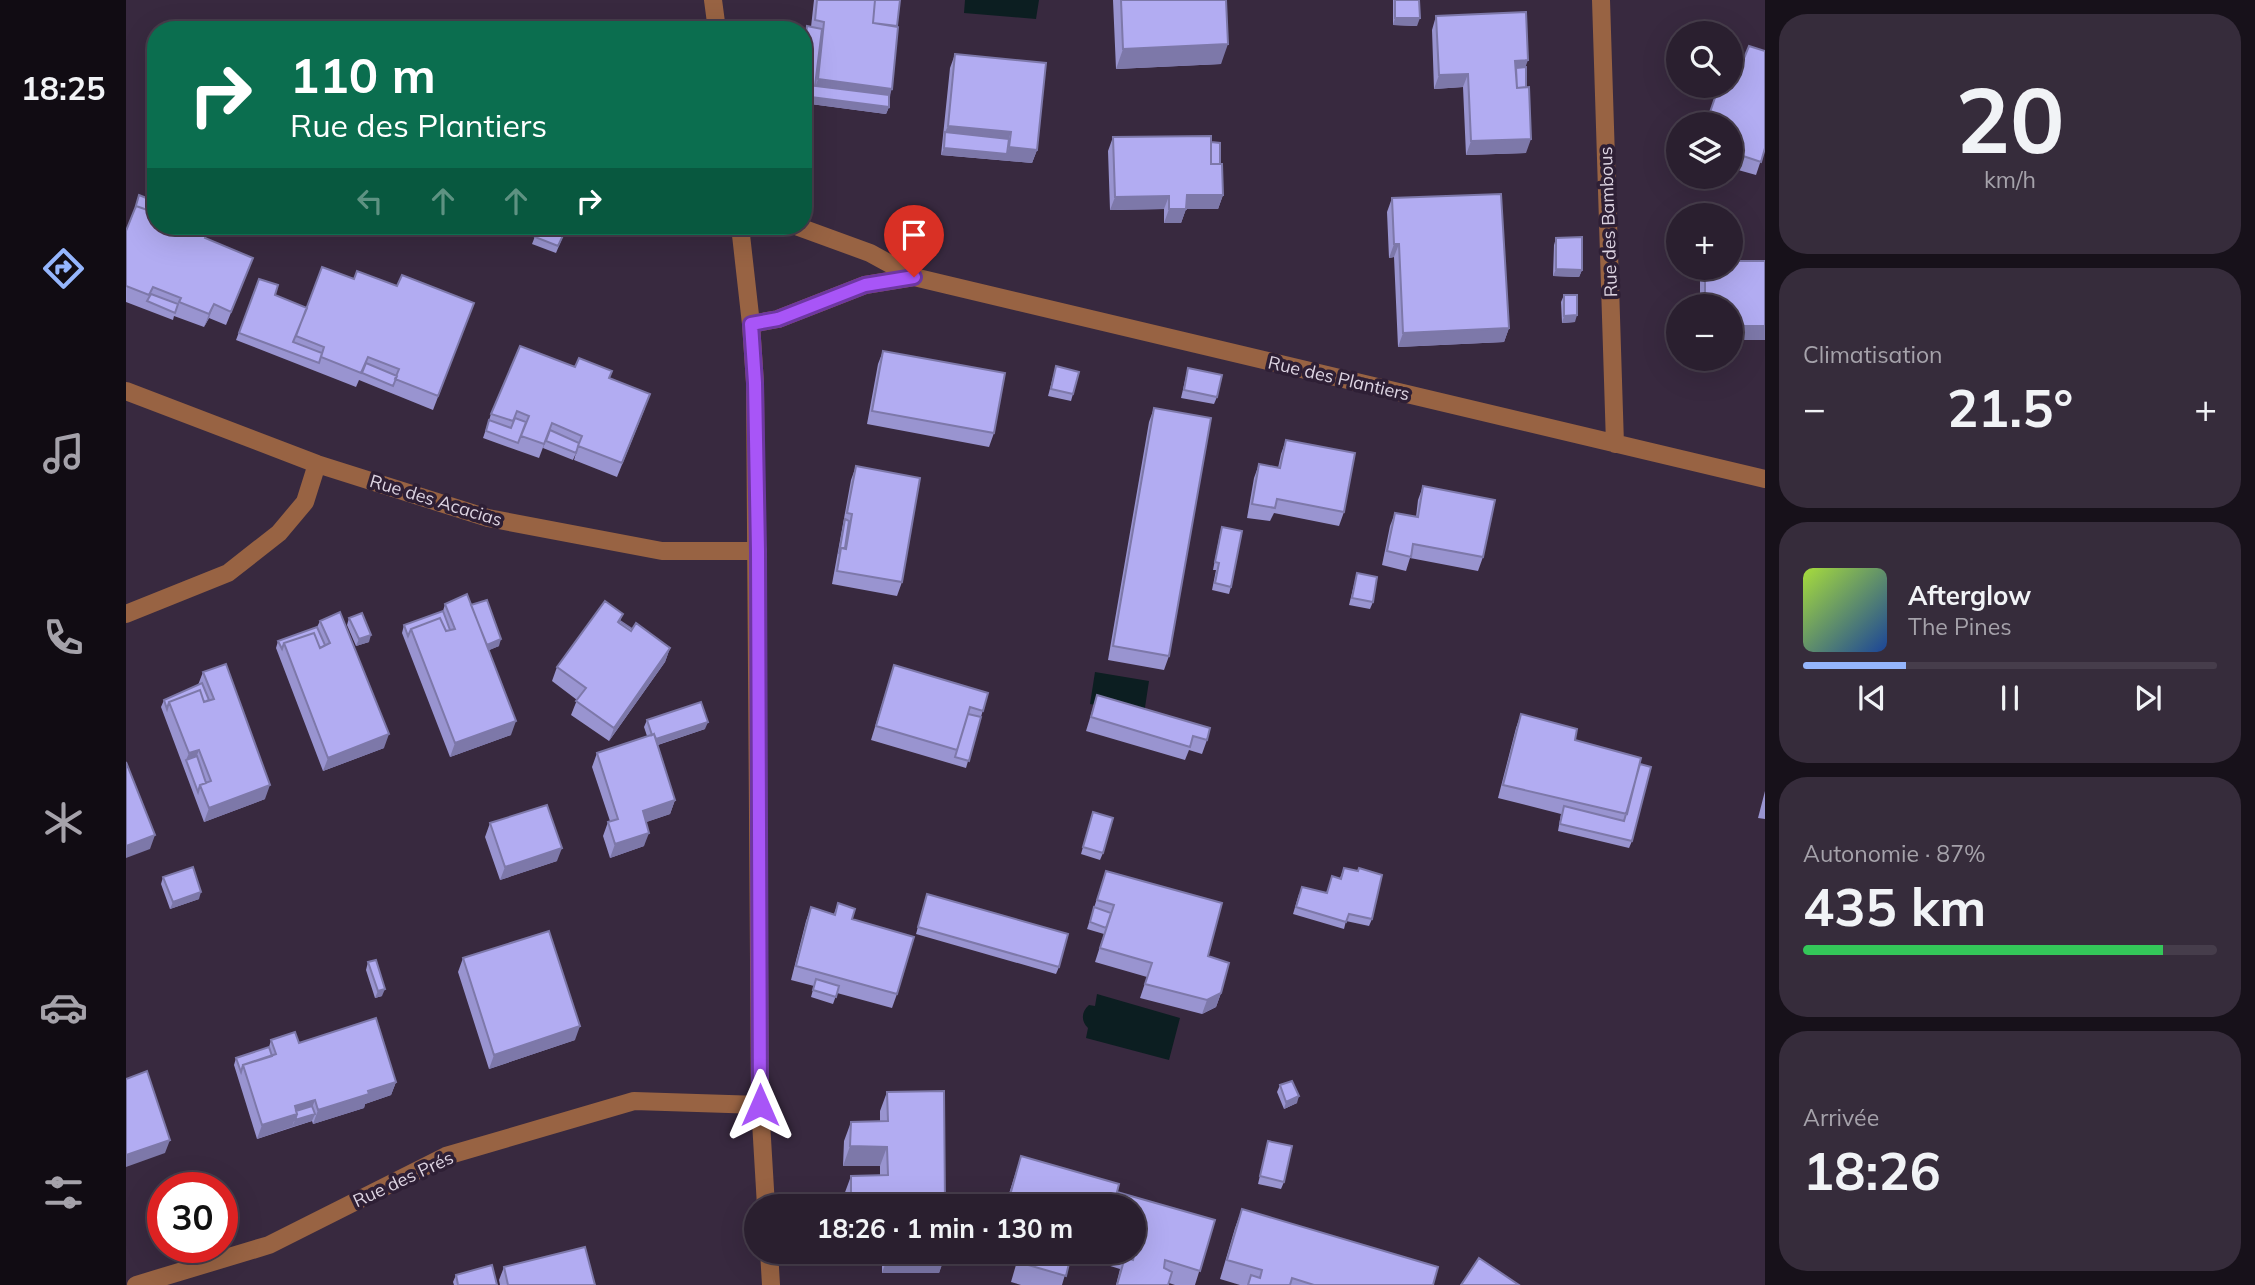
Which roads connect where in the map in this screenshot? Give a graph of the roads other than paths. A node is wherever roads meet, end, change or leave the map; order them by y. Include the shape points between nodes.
1 (713, 0) edge
2 (1601, 0) edge
3 (716, 21) edge
4 (812, 232) edge
5 (741, 235) edge
6 (914, 277) junction
7 (751, 324) junction
8 (126, 391) edge
9 (1615, 444) junction
10 (317, 464) junction
11 (1765, 479) edge
12 (758, 551) junction
13 (126, 614) edge
14 (760, 1105) junction
15 (765, 1194) edge
16 (770, 1264) edge
17 (136, 1285) edge
18 (771, 1285) edge

1 - 3 street
2 - 9 street, Rue des Bambous
4 - 6 street, Rue des Plantiers via 870,253
5 - 7 street
6 - 7 street, Rue des Plantiers via 865,285 778,319
6 - 9 street, Rue des Plantiers
7 - 12 street
8 - 10 street, Rue des Acacias
9 - 11 street, Rue des Plantiers
10 - 12 street, Rue des Acacias via 488,518 662,551
10 - 13 street via 304,502 279,533 228,573
12 - 14 street
14 - 15 street
14 - 17 street, Rue des Prés via 634,1101 446,1156 269,1245
16 - 18 street

